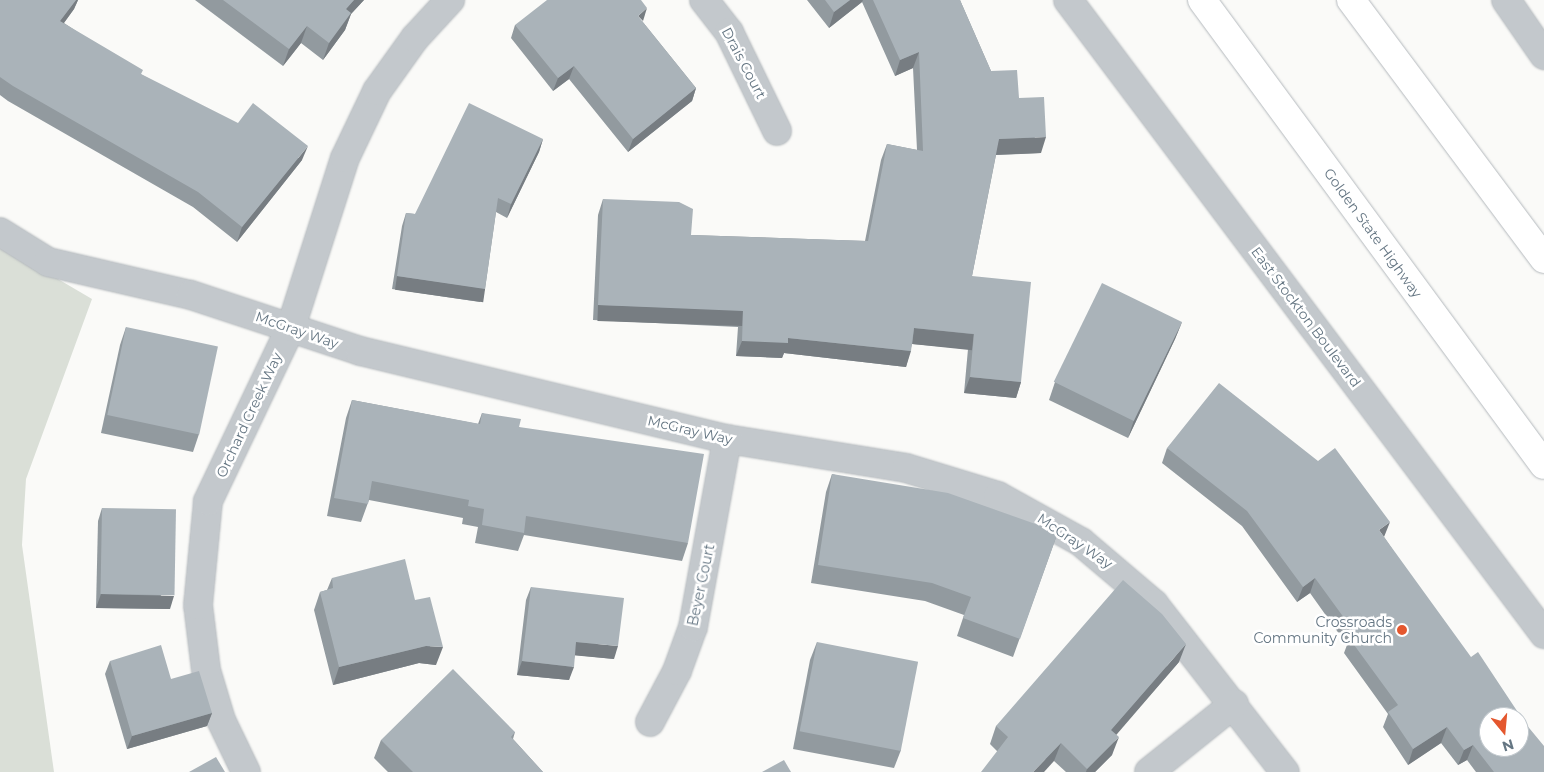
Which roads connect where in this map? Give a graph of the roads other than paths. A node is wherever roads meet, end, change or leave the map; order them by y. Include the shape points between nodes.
1 (450, 0) edge
2 (704, 0) edge
3 (1068, 0) edge
4 (1202, 0) edge
5 (1351, 0) edge
6 (1506, 0) edge
7 (1544, 55) edge
8 (777, 131) dead end
9 (0, 232) edge
10 (1544, 259) edge
11 (291, 327) junction
12 (727, 439) junction
13 (1544, 465) edge
14 (1544, 634) edge
15 (1234, 704) junction
16 (650, 722) dead end
17 (246, 772) edge
18 (1149, 772) edge
19 (1285, 772) edge

1 - 11 street, Orchard Creek Way via 415,38 377,91 346,158
2 - 8 street, Drais Court via 730,32
3 - 14 street, East Stockton Boulevard
4 - 13 highway, Golden State Highway
5 - 10 highway
6 - 7 street
9 - 11 street, McGray Way via 48,262 191,295
11 - 12 street, McGray Way via 360,351
11 - 17 street, Orchard Creek Way via 208,501 200,553 198,605 206,670 221,720
12 - 15 street, McGray Way via 953,480 1040,517 1119,570 1154,604
12 - 16 street, Beyer Court via 693,627 677,671
15 - 18 street
15 - 19 street, McGray Way

